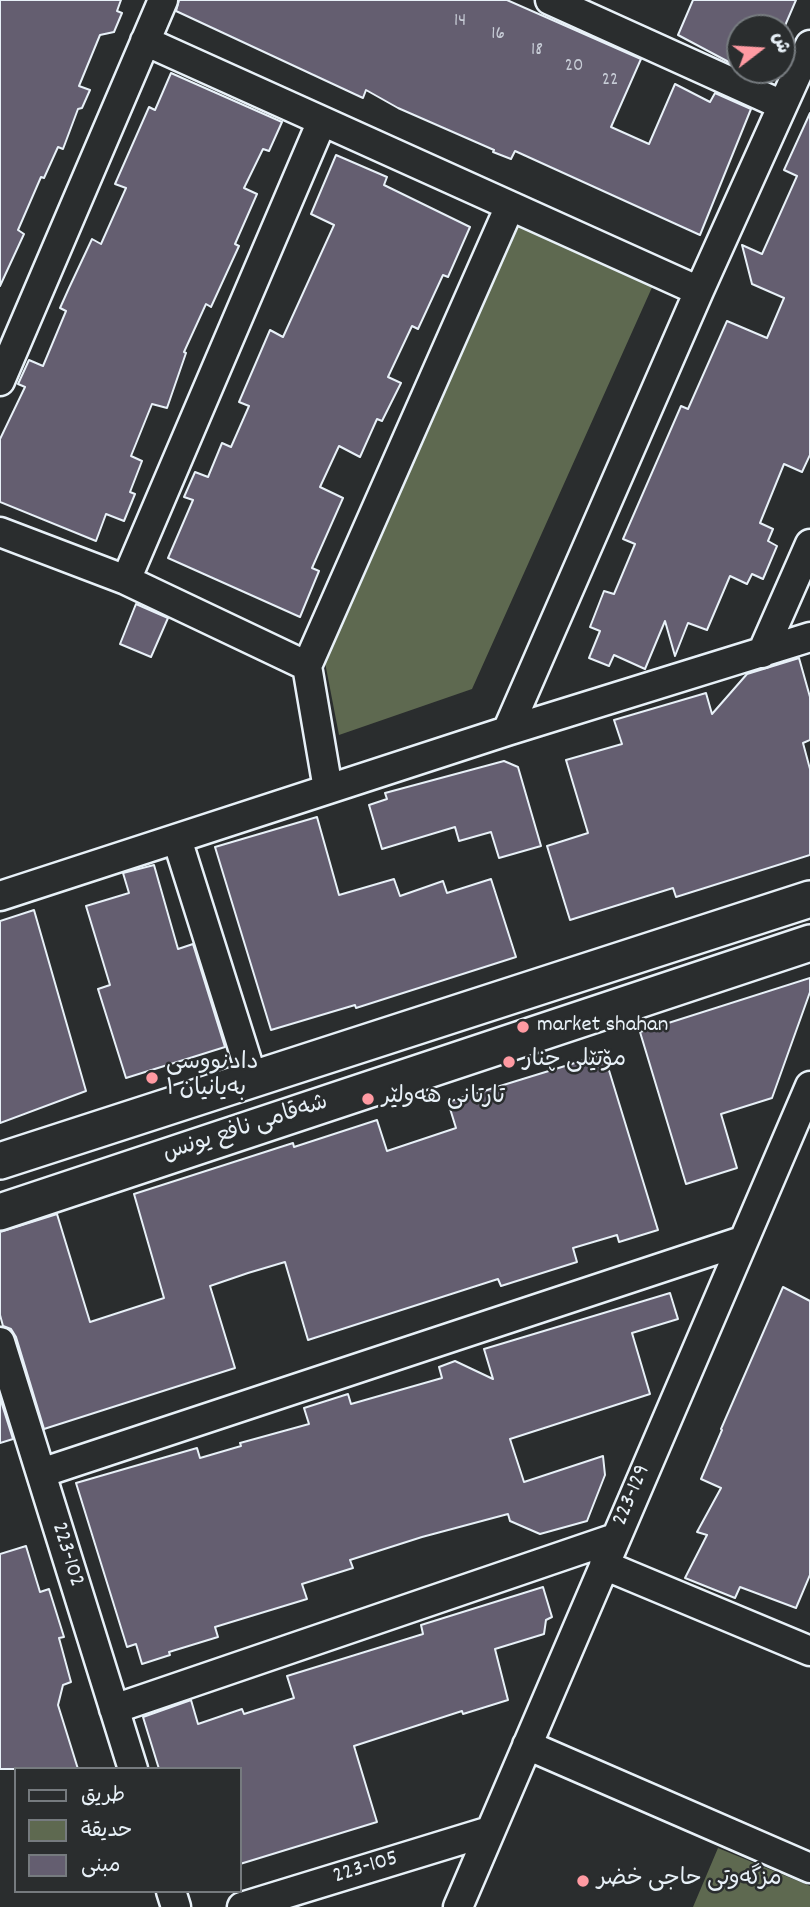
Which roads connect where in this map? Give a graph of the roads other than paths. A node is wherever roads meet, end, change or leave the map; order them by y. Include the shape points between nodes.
1 (163, 0) edge
2 (550, 0) edge
3 (145, 41) junction
4 (810, 45) edge
5 (782, 105) junction
6 (322, 121) junction
7 (510, 206) junction
8 (699, 291) junction
9 (10, 328) edge
10 (0, 381) edge
11 (0, 532) edge
12 (810, 544) edge
13 (125, 580) junction
14 (810, 637) edge
15 (762, 653) junction
16 (307, 666) junction
17 (507, 731) junction
18 (328, 789) junction
19 (177, 839) junction
20 (0, 896) edge
21 (810, 899) edge
22 (810, 943) edge
23 (253, 1080) junction
24 (810, 1086) edge
25 (0, 1161) edge
26 (0, 1212) edge
27 (742, 1241) junction
28 (0, 1342) edge
29 (41, 1474) junction
30 (615, 1538) junction
31 (604, 1565) junction
32 (810, 1651) edge
33 (114, 1709) junction
34 (527, 1745) junction
35 (132, 1767) edge
36 (490, 1831) junction
37 (810, 1868) edge
38 (242, 1907) edge
39 (458, 1907) edge

1 - 3 street
2 - 5 street
3 - 6 street
3 - 9 street
4 - 5 street
5 - 8 street
6 - 7 street
6 - 13 street
7 - 8 street
7 - 16 street
8 - 17 street
9 - 10 street
11 - 13 street
12 - 15 street
13 - 16 street
14 - 15 street
15 - 17 street
16 - 18 street
17 - 18 street
18 - 19 street
19 - 20 street
19 - 23 street
21 - 23 main road, شەقامی نافع یونس
22 - 26 main road, شەقامی نافع یونس
23 - 25 main road, شەقامی نافع یونس
24 - 27 street, 223-129
27 - 29 street
27 - 30 street, 223-129
28 - 29 street, 223-102
29 - 33 street, 223-102
30 - 31 street, 223-129
30 - 33 street
31 - 32 street
31 - 34 street, 223-129
33 - 35 street, 223-102
34 - 36 street, 223-129
34 - 37 street
36 - 38 street, 223-105
36 - 39 street, 223-129

